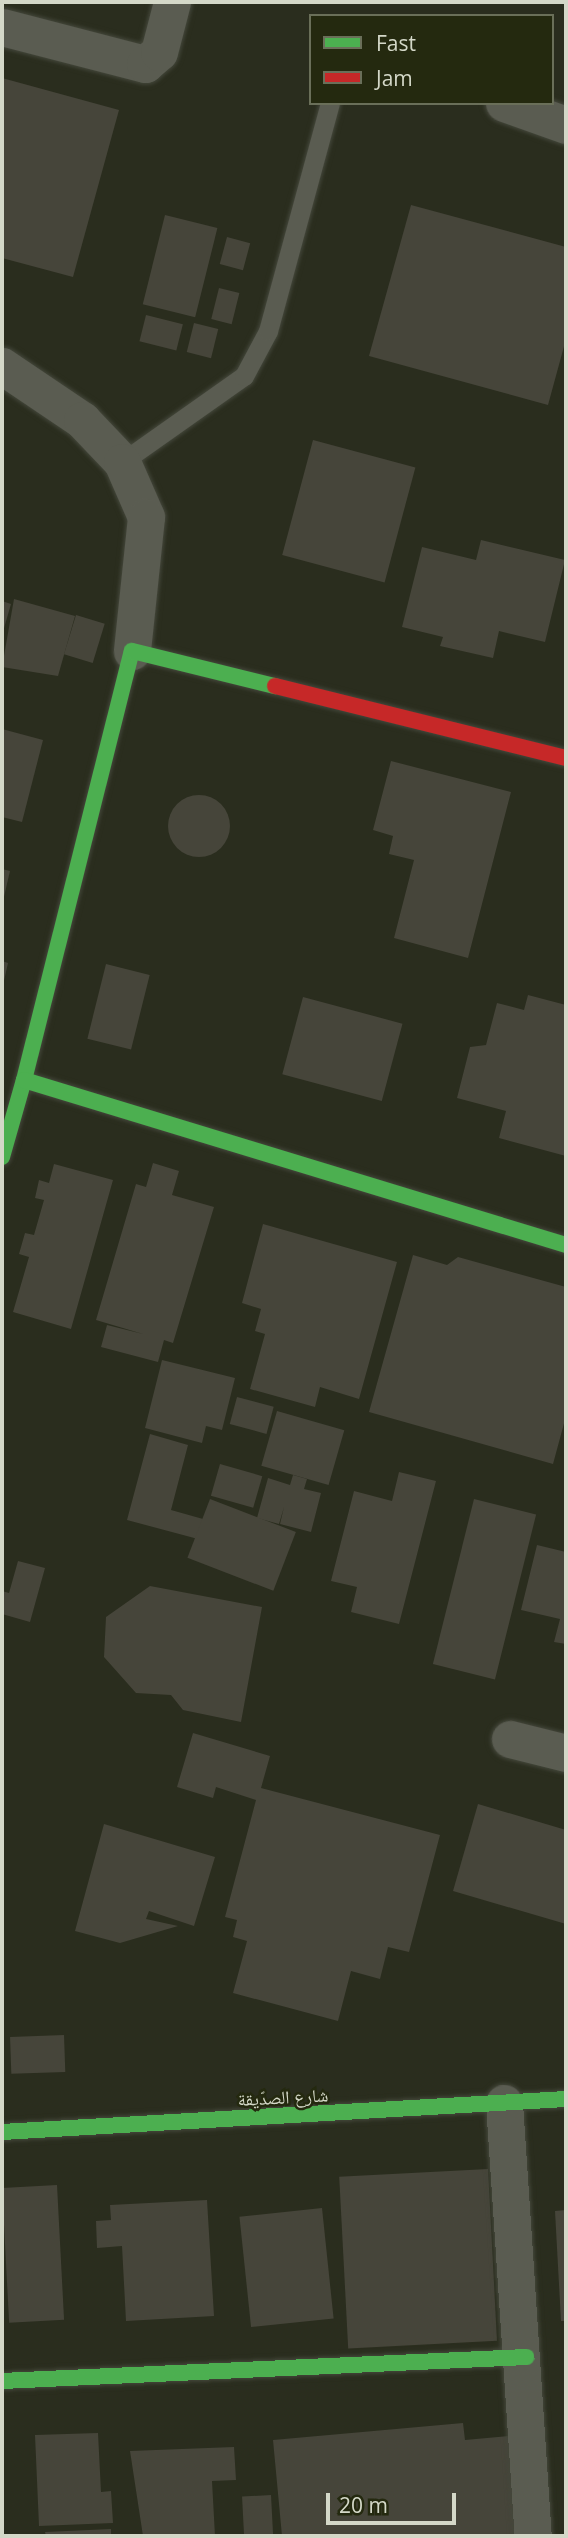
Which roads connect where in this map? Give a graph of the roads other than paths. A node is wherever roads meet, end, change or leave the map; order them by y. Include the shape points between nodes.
1 (172, 2) edge
2 (2, 27) edge
3 (329, 105) edge
4 (510, 105) edge
5 (566, 125) edge
6 (2, 366) edge
7 (122, 462) junction
8 (132, 651) junction
9 (566, 758) edge
10 (24, 1080) junction
11 (2, 1157) edge
12 (566, 1245) edge
13 (510, 1739) dead end
14 (566, 1753) edge
15 (566, 2099) edge
16 (504, 2103) junction
17 (2, 2132) edge
18 (526, 2357) junction
19 (2, 2381) edge
20 (533, 2536) edge

1 - 2 street via 159,52 145,64
3 - 7 lane via 275,309 244,376
4 - 5 street
6 - 7 street via 82,420
7 - 8 street via 146,517
8 - 9 street
8 - 10 street
10 - 11 street
10 - 12 street
13 - 14 street
15 - 16 street, شارع الصدّيقة
16 - 17 street, شارع الصدّيقة
16 - 18 street
18 - 19 street
18 - 20 street

